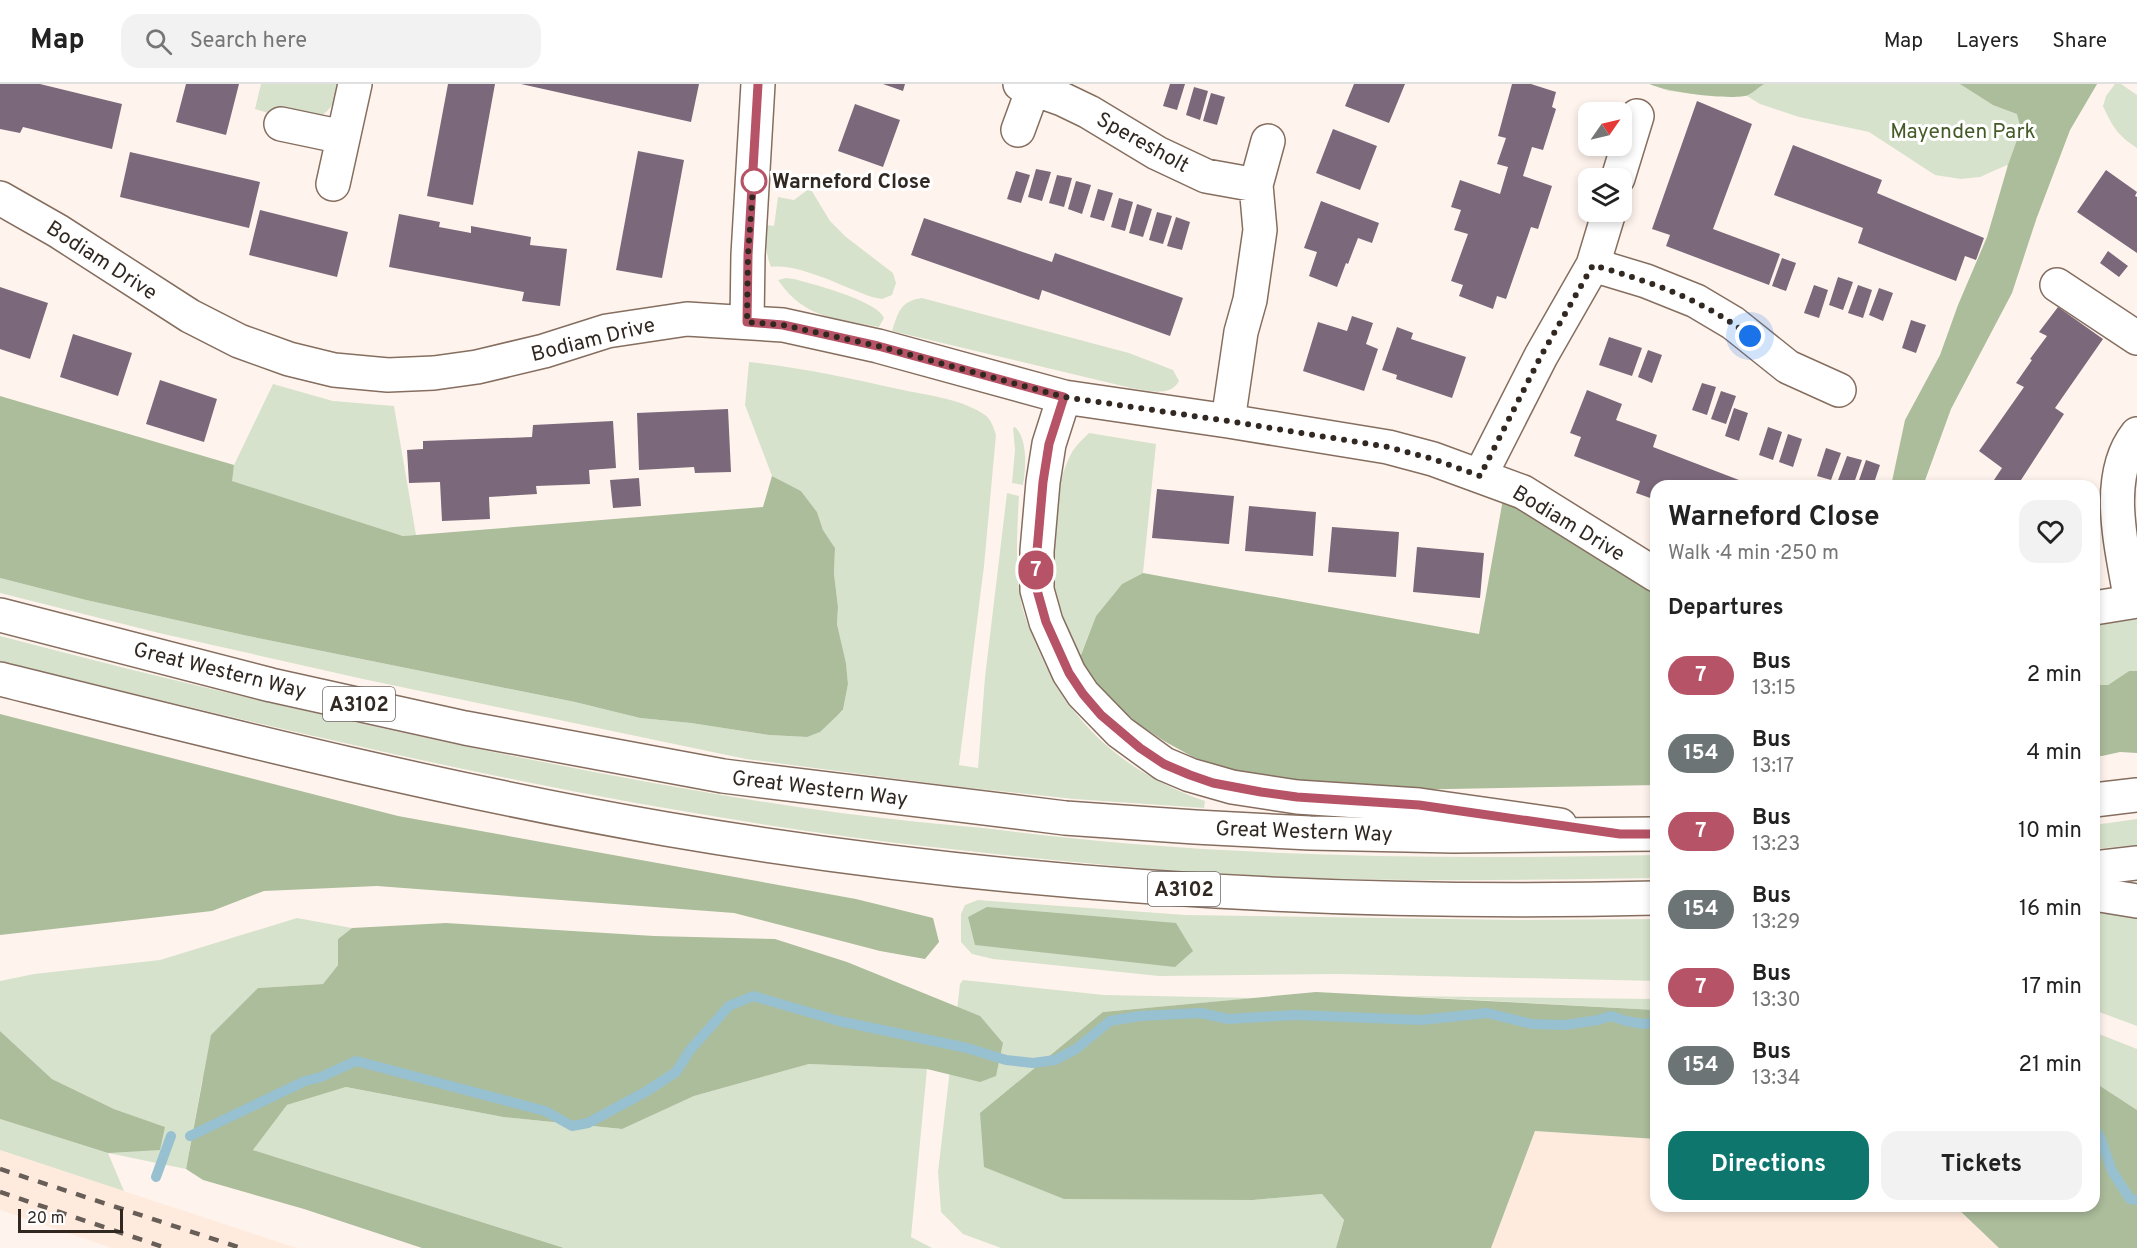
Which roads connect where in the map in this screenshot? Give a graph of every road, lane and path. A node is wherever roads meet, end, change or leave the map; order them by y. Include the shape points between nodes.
1 (355, 84) edge
2 (758, 84) edge
3 (1027, 86) edge
4 (1636, 116) dead end
5 (281, 124) dead end
6 (1018, 130) dead end
7 (343, 137) junction
8 (1268, 141) dead end
9 (1621, 168) edge
10 (333, 184) dead end
11 (1256, 185) junction
12 (0, 198) edge
13 (1606, 222) edge
14 (1593, 265) junction
15 (2057, 285) dead end
16 (747, 322) junction
17 (2137, 338) edge
18 (1839, 390) dead end
19 (1064, 397) junction
20 (1228, 421) junction
21 (2137, 434) edge
22 (1480, 476) junction
23 (1650, 571) edge
24 (2134, 601) edge
25 (2100, 607) edge
26 (0, 615) edge
27 (0, 679) edge
28 (2137, 795) edge
29 (2100, 799) edge
30 (1620, 834) junction
31 (1650, 834) edge
32 (2137, 863) edge
33 (2100, 867) edge
34 (2100, 895) edge
35 (1650, 898) edge
36 (2137, 901) edge

1 - 7 street
2 - 16 street
3 - 6 street, Speresholt
3 - 11 street, Speresholt via 1089,112 1206,177
4 - 9 street
5 - 7 street
7 - 10 street
8 - 11 street
11 - 20 street via 1260,230
12 - 16 street, Bodiam Drive via 200,321 239,341 334,370 388,375 434,373 502,362 644,324 687,319
13 - 14 street
14 - 18 street via 1696,301 1733,323 1788,368
14 - 22 street
15 - 17 street
16 - 19 street, Bodiam Drive via 783,325 867,343
19 - 20 street, Bodiam Drive
19 - 30 street via 1049,444 1043,482 1037,590 1046,622 1069,673 1101,715 1140,748 1164,764 1232,787 1297,797 1419,805
20 - 22 street, Bodiam Drive via 1388,447
21 - 24 street via 2121,465 2118,492 2119,521
22 - 23 street, Bodiam Drive via 1523,492
24 - 25 street
26 - 30 street, Great Western Way / A3102 via 271,685 465,728 723,776 1065,818 1195,827 1406,836
27 - 35 street, A3102 via 455,787 665,829 824,853 1197,890 1394,899
28 - 29 street
30 - 31 street, Great Western Way / A3102
32 - 33 street
34 - 36 street

